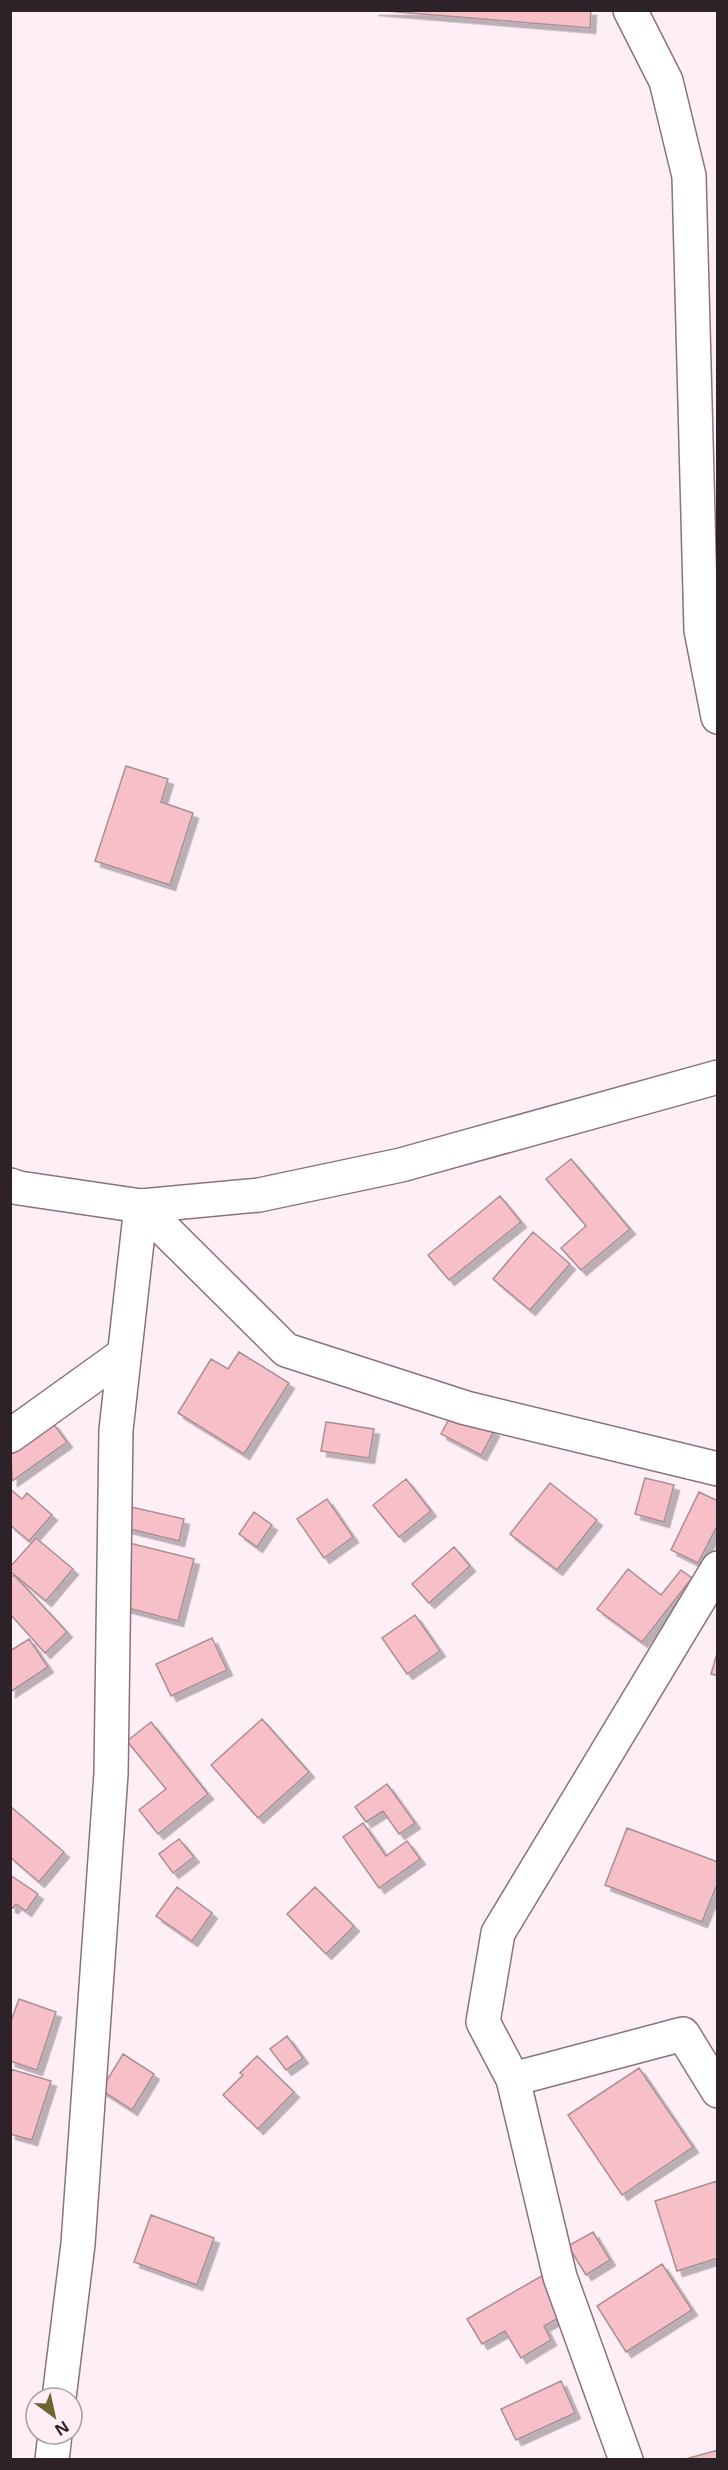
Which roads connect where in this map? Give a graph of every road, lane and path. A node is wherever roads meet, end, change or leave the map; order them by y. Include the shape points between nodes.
1 (630, 10) edge
2 (717, 717) edge
3 (717, 1077) edge
4 (10, 1185) edge
5 (141, 1206) junction
6 (124, 1354) junction
7 (10, 1436) edge
8 (717, 1469) edge
9 (717, 1568) edge
10 (513, 2079) junction
11 (717, 2091) edge
12 (60, 2386) edge
13 (626, 2460) edge

1 - 2 street via 666,81 689,176 701,630
3 - 5 street via 401,1165 259,1195
4 - 5 street
5 - 6 street
5 - 8 street via 286,1350 466,1408
6 - 7 street
6 - 12 street via 116,1430 111,1774 78,2244
9 - 10 street via 498,1933 483,2022
10 - 11 street via 683,2034
10 - 13 street via 561,2277

